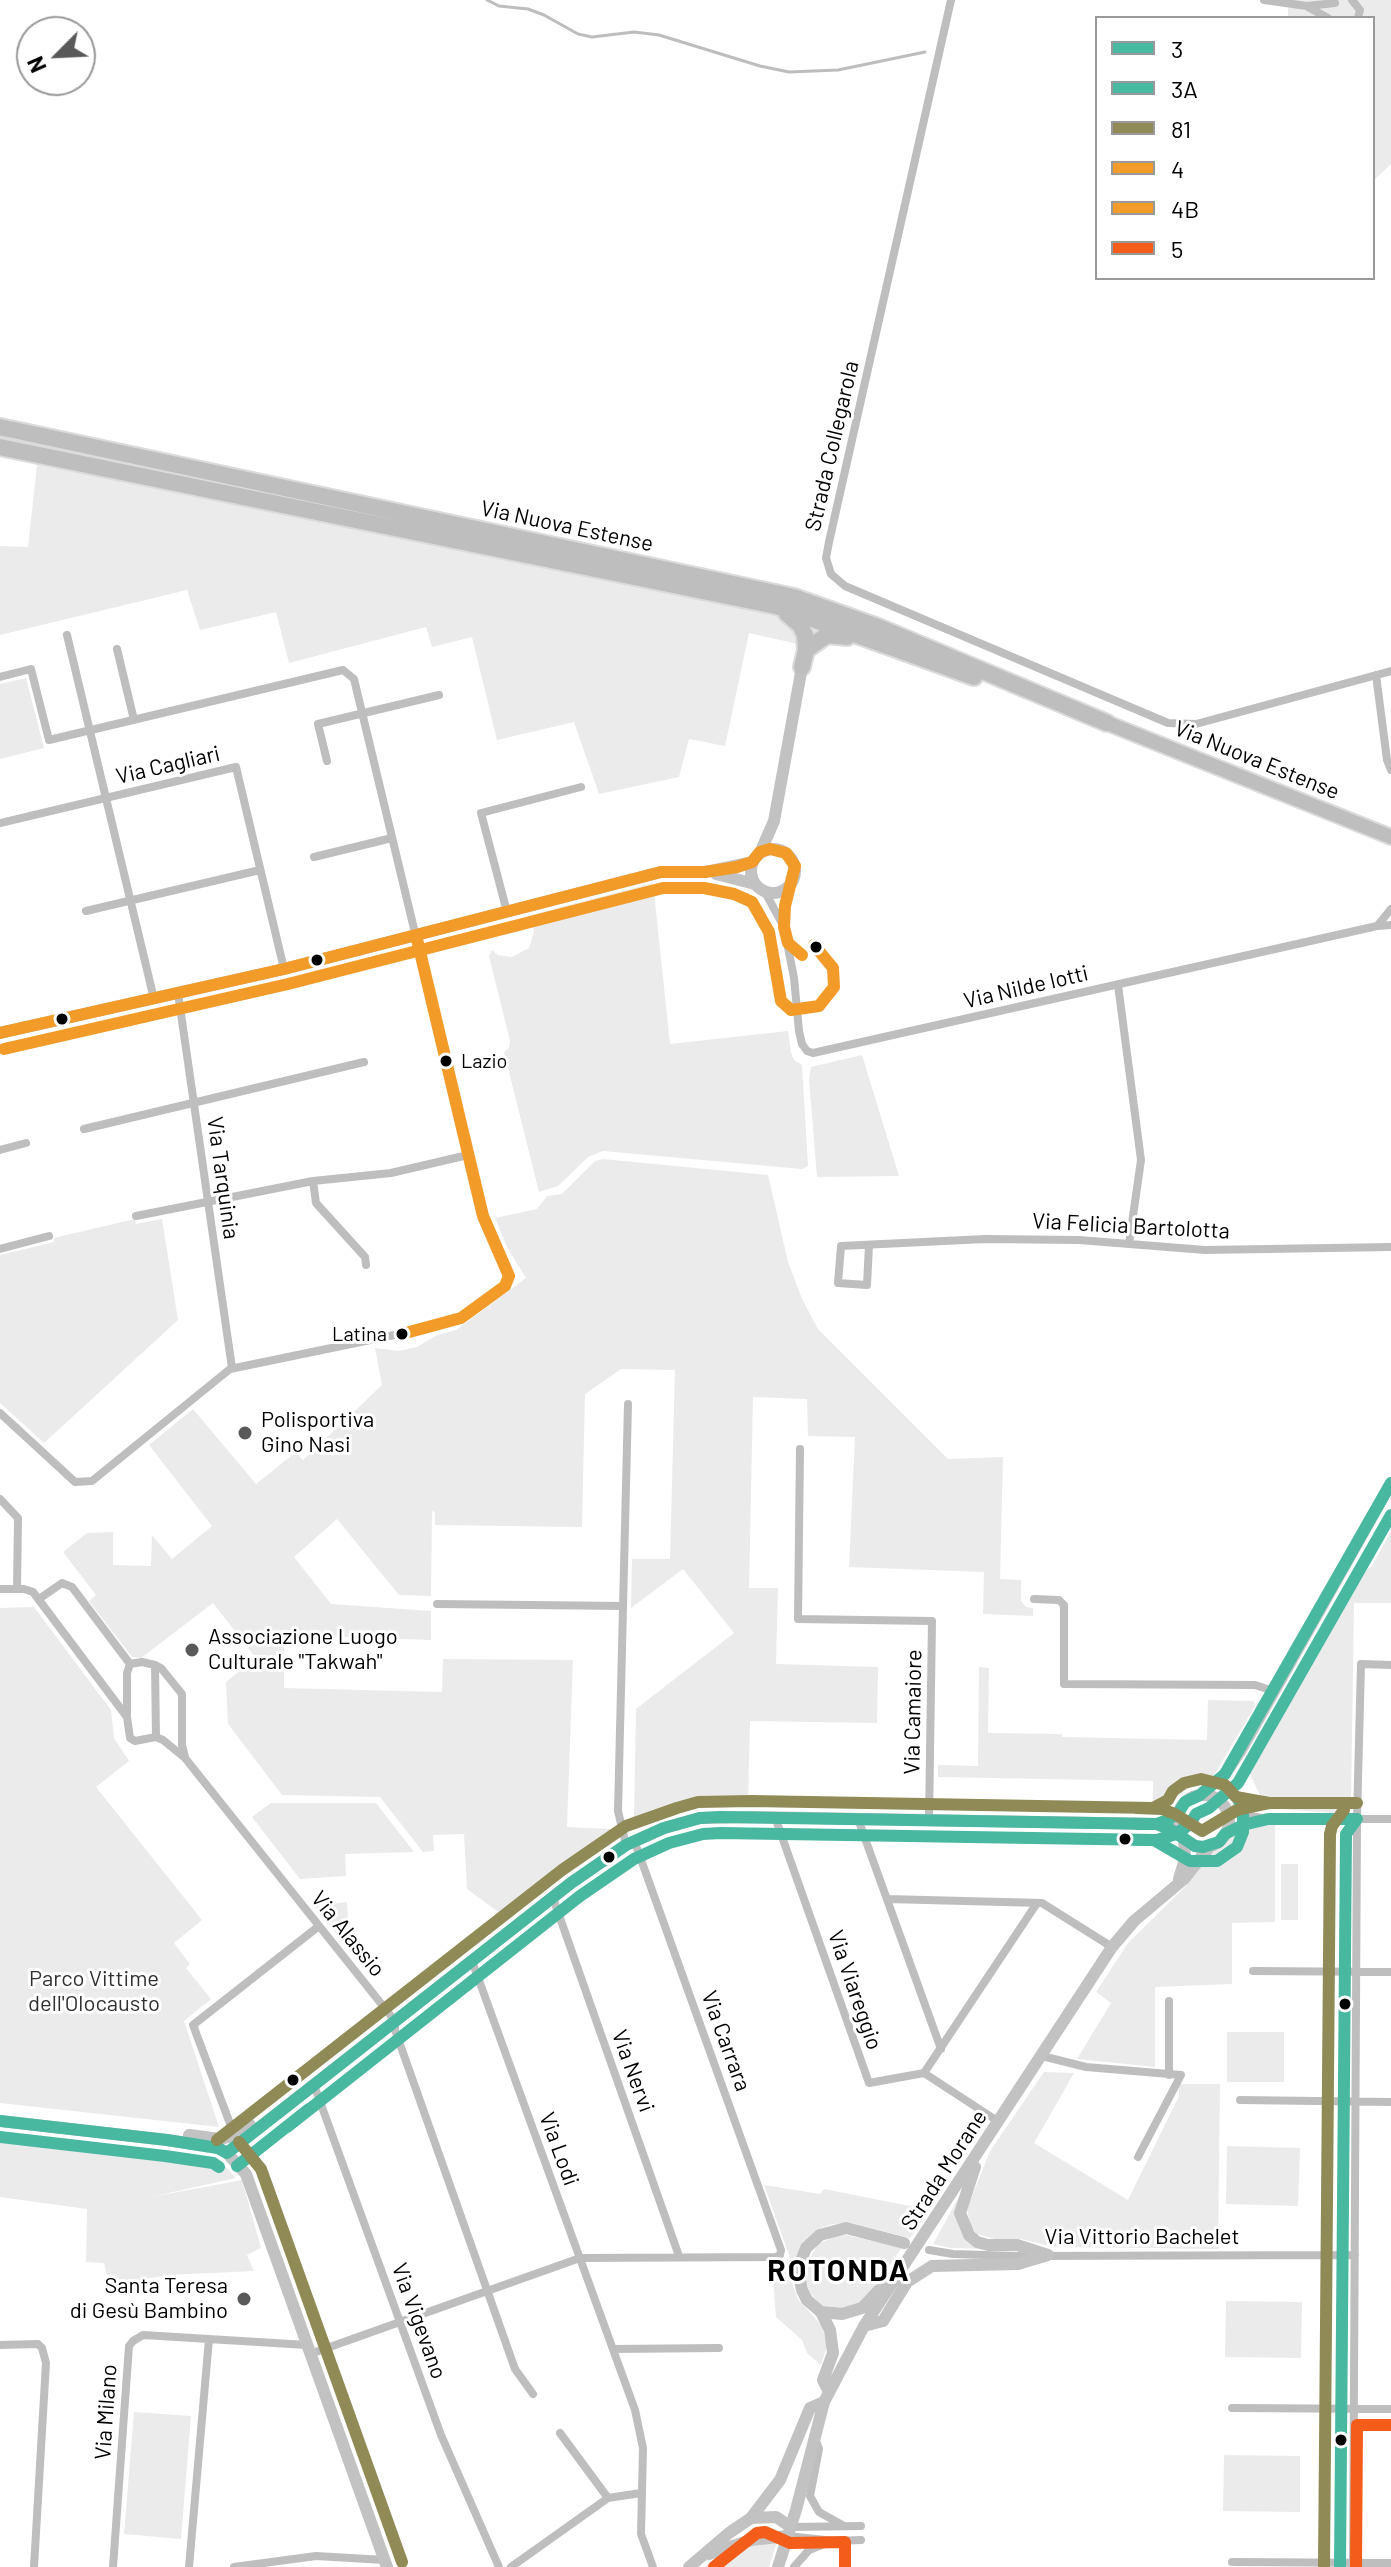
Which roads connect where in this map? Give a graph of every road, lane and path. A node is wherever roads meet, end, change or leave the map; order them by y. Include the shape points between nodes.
1 (951, 0) edge
2 (1264, 0) edge
3 (1337, 1) edge
4 (1307, 6) junction
5 (1326, 16) edge
6 (0, 427) edge
7 (0, 447) edge
8 (0, 457) edge
9 (57, 458) junction
10 (776, 606) junction
11 (67, 635) dead end
12 (867, 639) junction
13 (117, 649) dead end
14 (806, 650) junction
15 (802, 667) joint
16 (1391, 671) edge
17 (1376, 675) junction
18 (0, 677) edge
19 (439, 695) dead end
20 (362, 713) junction
21 (134, 720) junction
22 (1107, 723) junction
23 (90, 731) junction
24 (327, 761) dead end
25 (1391, 770) edge
26 (581, 787) dead end
27 (106, 798) junction
28 (774, 821) junction
29 (0, 823) edge
30 (1391, 837) edge
31 (392, 838) junction
32 (787, 854) junction
33 (314, 857) dead end
34 (756, 858) junction
35 (260, 870) junction
36 (705, 872) junction
37 (789, 887) junction
38 (760, 888) junction
39 (130, 901) junction
40 (1391, 909) edge
41 (86, 911) dead end
42 (507, 912) junction
43 (1391, 925) edge
44 (1377, 926) junction
45 (784, 927) junction
46 (416, 935) junction
47 (284, 969) junction
48 (1118, 985) junction
49 (178, 993) junction
50 (154, 999) junction
51 (0, 1033) edge
52 (364, 1062) dead end
53 (194, 1103) junction
54 (84, 1129) dead end
55 (26, 1143) dead end
56 (0, 1150) edge
57 (468, 1155) junction
58 (313, 1181) junction
59 (208, 1201) junction
60 (136, 1216) dead end
61 (49, 1236) dead end
62 (1129, 1244) junction
63 (869, 1245) junction
64 (1391, 1247) edge
65 (0, 1249) edge
66 (366, 1265) dead end
67 (232, 1368) junction
68 (628, 1404) dead end
69 (0, 1413) edge
70 (800, 1449) dead end
71 (1391, 1483) edge
72 (0, 1499) edge
73 (0, 1589) edge
74 (17, 1589) junction
75 (39, 1599) junction
76 (1034, 1599) dead end
77 (437, 1604) dead end
78 (623, 1606) junction
79 (130, 1664) junction
80 (155, 1665) junction
81 (1391, 1665) edge
82 (1273, 1691) junction
83 (127, 1717) junction
84 (156, 1737) junction
85 (185, 1758) junction
86 (1225, 1774) junction
87 (1200, 1795) junction
88 (1225, 1808) junction
89 (1179, 1812) junction
90 (775, 1817) junction
91 (858, 1819) junction
92 (929, 1819) junction
93 (1268, 1819) junction
94 (1357, 1819) junction
95 (1391, 1819) edge
96 (1157, 1824) junction
97 (1225, 1834) junction
98 (1182, 1836) junction
99 (630, 1842) junction
100 (1210, 1846) junction
101 (1177, 1886) junction
102 (553, 1898) junction
103 (887, 1899) junction
104 (1037, 1903) junction
105 (319, 1926) junction
106 (1112, 1947) junction
107 (472, 1961) junction
108 (1253, 1971) dead end
109 (1345, 1972) junction
110 (1358, 1972) junction
111 (1391, 1972) edge
112 (1169, 2001) dead end
113 (395, 2021) junction
114 (941, 2049) junction
115 (1042, 2056) junction
116 (924, 2073) junction
117 (1169, 2075) junction
118 (314, 2085) junction
119 (1240, 2100) dead end
120 (1344, 2101) junction
121 (1357, 2101) junction
122 (1391, 2102) edge
123 (277, 2114) junction
124 (0, 2121) edge
125 (999, 2122) junction
126 (232, 2129) dead end
127 (167, 2140) junction
128 (980, 2150) junction
129 (227, 2153) junction
130 (1138, 2157) dead end
131 (904, 2243) dead end
132 (929, 2250) dead end
133 (1048, 2255) junction
134 (1343, 2255) junction
135 (1355, 2255) junction
136 (679, 2256) junction
137 (580, 2258) junction
138 (892, 2286) junction
139 (487, 2291) junction
140 (821, 2312) junction
141 (401, 2322) junction
142 (864, 2326) junction
143 (209, 2339) junction
144 (0, 2345) edge
145 (719, 2348) dead end
146 (613, 2349) junction
147 (308, 2350) junction
148 (533, 2394) dead end
149 (826, 2396) junction
150 (1232, 2408) dead end
151 (1341, 2409) junction
152 (1354, 2409) junction
153 (1391, 2409) edge
154 (560, 2433) dead end
155 (814, 2436) junction
156 (641, 2493) junction
157 (608, 2498) junction
158 (751, 2518) junction
159 (844, 2526) junction
160 (861, 2526) dead end
161 (789, 2531) junction
162 (861, 2540) dead end
163 (834, 2541) junction
164 (324, 2557) junction
165 (1232, 2562) dead end
166 (386, 2563) edge
167 (694, 2563) edge
168 (1391, 2563) edge
169 (1340, 2565) edge
170 (1353, 2565) edge
171 (34, 2567) edge
172 (113, 2567) edge
173 (189, 2567) edge
174 (234, 2567) edge
175 (323, 2567) edge
176 (499, 2567) edge
177 (511, 2567) edge
178 (653, 2567) edge
179 (778, 2567) edge
180 (794, 2567) edge

1 - 17 street, Strada Collegarola via 829,542 831,574 874,599 1168,723 1196,724
2 - 4 street
3 - 4 street
4 - 5 street
6 - 22 highway, Via Nuova Estense via 794,597
7 - 9 highway, Via Nuova Estense
8 - 9 highway
9 - 10 highway, Via Nuova Estense
10 - 12 highway, Via Nuova Estense
10 - 14 highway via 800,625
11 - 23 street
12 - 14 highway via 827,635
12 - 22 highway, Via Nuova Estense
13 - 21 street
14 - 15 highway
15 - 28 street
16 - 17 street
17 - 25 street
18 - 23 street via 31,669 49,740
19 - 20 street
20 - 21 street via 354,679 343,670
20 - 24 street via 318,724
20 - 31 street
21 - 23 street
22 - 30 main road, Via Nuova Estense
23 - 27 street
26 - 42 street via 481,813
27 - 29 street, Via Cagliari
27 - 35 street, Via Cagliari via 236,767
27 - 39 street
28 - 32 street
28 - 34 street
31 - 33 street
31 - 46 street
32 - 34 street via 776,849
32 - 37 street via 795,872
34 - 36 street
34 - 38 street via 751,873
35 - 39 street
35 - 47 street, Via Cagliari
36 - 38 street
36 - 42 street via 661,872
37 - 38 street via 776,893
37 - 45 street, Via Nilde Iotti
38 - 45 street, Via Nilde Iotti
39 - 41 street
39 - 50 street
40 - 44 street
42 - 46 street
43 - 44 street, Via Nilde Iotti
44 - 48 street, Via Nilde Iotti
45 - 48 street, Via Nilde Iotti via 799,1031 802,1044 813,1053
46 - 47 street
46 - 57 street
47 - 49 street
48 - 62 street via 1141,1160
49 - 50 street
49 - 53 street, Via Tarquinia
50 - 51 street
52 - 53 street
53 - 54 street
53 - 59 street, Via Tarquinia
55 - 56 street
57 - 58 street via 391,1173
57 - 67 street via 483,1216 509,1276 505,1286 461,1318 433,1327
58 - 59 street
58 - 66 street via 316,1203 365,1257
59 - 60 street
59 - 67 street, Via Tarquinia
61 - 65 street
62 - 63 street, Via Felicia Bartolotta via 985,1239
62 - 64 street, Via Felicia Bartolotta via 1205,1250
63 - 63 street, Via Felicia Bartolotta via 841,1246 838,1283 867,1285
67 - 69 street via 92,1481 75,1482
68 - 78 street, Via Carrara
70 - 92 street, Via Camaiore via 798,1619 932,1621
71 - 82 street
72 - 74 street via 18,1518
73 - 74 street
74 - 75 street, Via Alassio via 30,1589
75 - 79 street via 62,1583 72,1587
75 - 83 street, Via Alassio
76 - 82 street via 1064,1605 1064,1684 1255,1685
77 - 78 street
78 - 99 street, Via Carrara via 618,1811
79 - 80 street
79 - 83 street
80 - 84 street
80 - 85 street via 182,1694
81 - 94 street via 1361,1664
82 - 86 street
83 - 84 street, Via Alassio via 130,1738
84 - 85 street, Via Alassio
85 - 105 street, Via Alassio
86 - 87 street
86 - 88 street
87 - 88 street via 1217,1799
87 - 89 street
88 - 93 street
88 - 97 street
89 - 96 street
89 - 98 street
90 - 91 street
90 - 99 street via 700,1818
90 - 116 street, Via Viareggio via 869,2083
91 - 92 street
91 - 103 street
92 - 96 street
93 - 94 street
93 - 97 street
94 - 95 street
94 - 109 street via 1346,1834
94 - 110 street
96 - 98 street
97 - 100 street
98 - 100 street via 1195,1846
98 - 101 street via 1185,1859
99 - 102 street
99 - 136 street, Via Carrara via 781,2250 776,2257
100 - 101 street, Strada Morane
101 - 106 street, Strada Morane
102 - 107 street
102 - 136 street, Via Nervi
103 - 104 street
103 - 114 street
104 - 106 street
104 - 114 street
105 - 113 street, Via Alassio
105 - 126 street via 193,2025
106 - 115 street, Strada Morane
107 - 113 street
107 - 137 street, Via Lodi
108 - 109 street
109 - 110 street
109 - 120 street
110 - 111 street
110 - 121 street
112 - 117 street
113 - 118 street
113 - 139 street, Via Alassio
114 - 116 street
115 - 117 street via 1086,2067
115 - 125 street, Strada Morane
116 - 125 street
117 - 130 street via 1181,2075
118 - 123 street
118 - 141 street, Via Vigevano
119 - 120 street
120 - 121 street
120 - 134 street
121 - 122 street
121 - 135 street
123 - 127 street via 267,2112 237,2135 220,2139 179,2134
123 - 129 street
124 - 127 street
125 - 128 street, Strada Morane
127 - 129 street
128 - 133 street via 960,2213 969,2235 988,2245 1017,2245
128 - 138 street, Strada Morane
129 - 147 street via 246,2174
131 - 140 street via 846,2228 820,2235 806,2248 799,2276 807,2300
132 - 133 street, Via Vittorio Bachelet
133 - 134 street, Via Vittorio Bachelet
133 - 142 street via 1018,2264 932,2266 907,2282 883,2321
134 - 135 street, Via Vittorio Bachelet
134 - 151 street
135 - 152 street
136 - 137 street
137 - 139 street
137 - 146 street, Via Lodi
138 - 140 street via 879,2290 862,2308 842,2314
138 - 142 street, Strada Morane
139 - 141 street
139 - 148 street, Via Alassio via 515,2369
140 - 149 street via 833,2353 823,2380
141 - 147 street
141 - 176 street, Via Vigevano via 441,2435
142 - 149 street, Strada Morane
143 - 147 street, Via Milano
143 - 172 street, Via Milano via 143,2335 129,2346
143 - 173 street
144 - 171 street via 38,2344 45,2355
145 - 146 street
146 - 156 street, Via Lodi via 642,2436
147 - 166 street
149 - 155 street, Strada Morane
149 - 158 street via 810,2408 780,2480
150 - 151 street
151 - 152 street
151 - 169 street
152 - 153 street
152 - 170 street
154 - 157 street
155 - 159 street via 819,2449 810,2496 819,2512
155 - 161 street, Strada Morane
156 - 157 street
156 - 178 street, Via Lodi via 641,2534
157 - 177 street
158 - 161 street via 776,2517
158 - 167 street
159 - 160 street
159 - 161 street
161 - 163 street
161 - 167 street via 737,2543
161 - 179 street, Strada Morane
162 - 163 street
163 - 180 street via 809,2550
164 - 166 street
164 - 174 street
164 - 175 street
165 - 169 street
168 - 170 street
169 - 170 street

